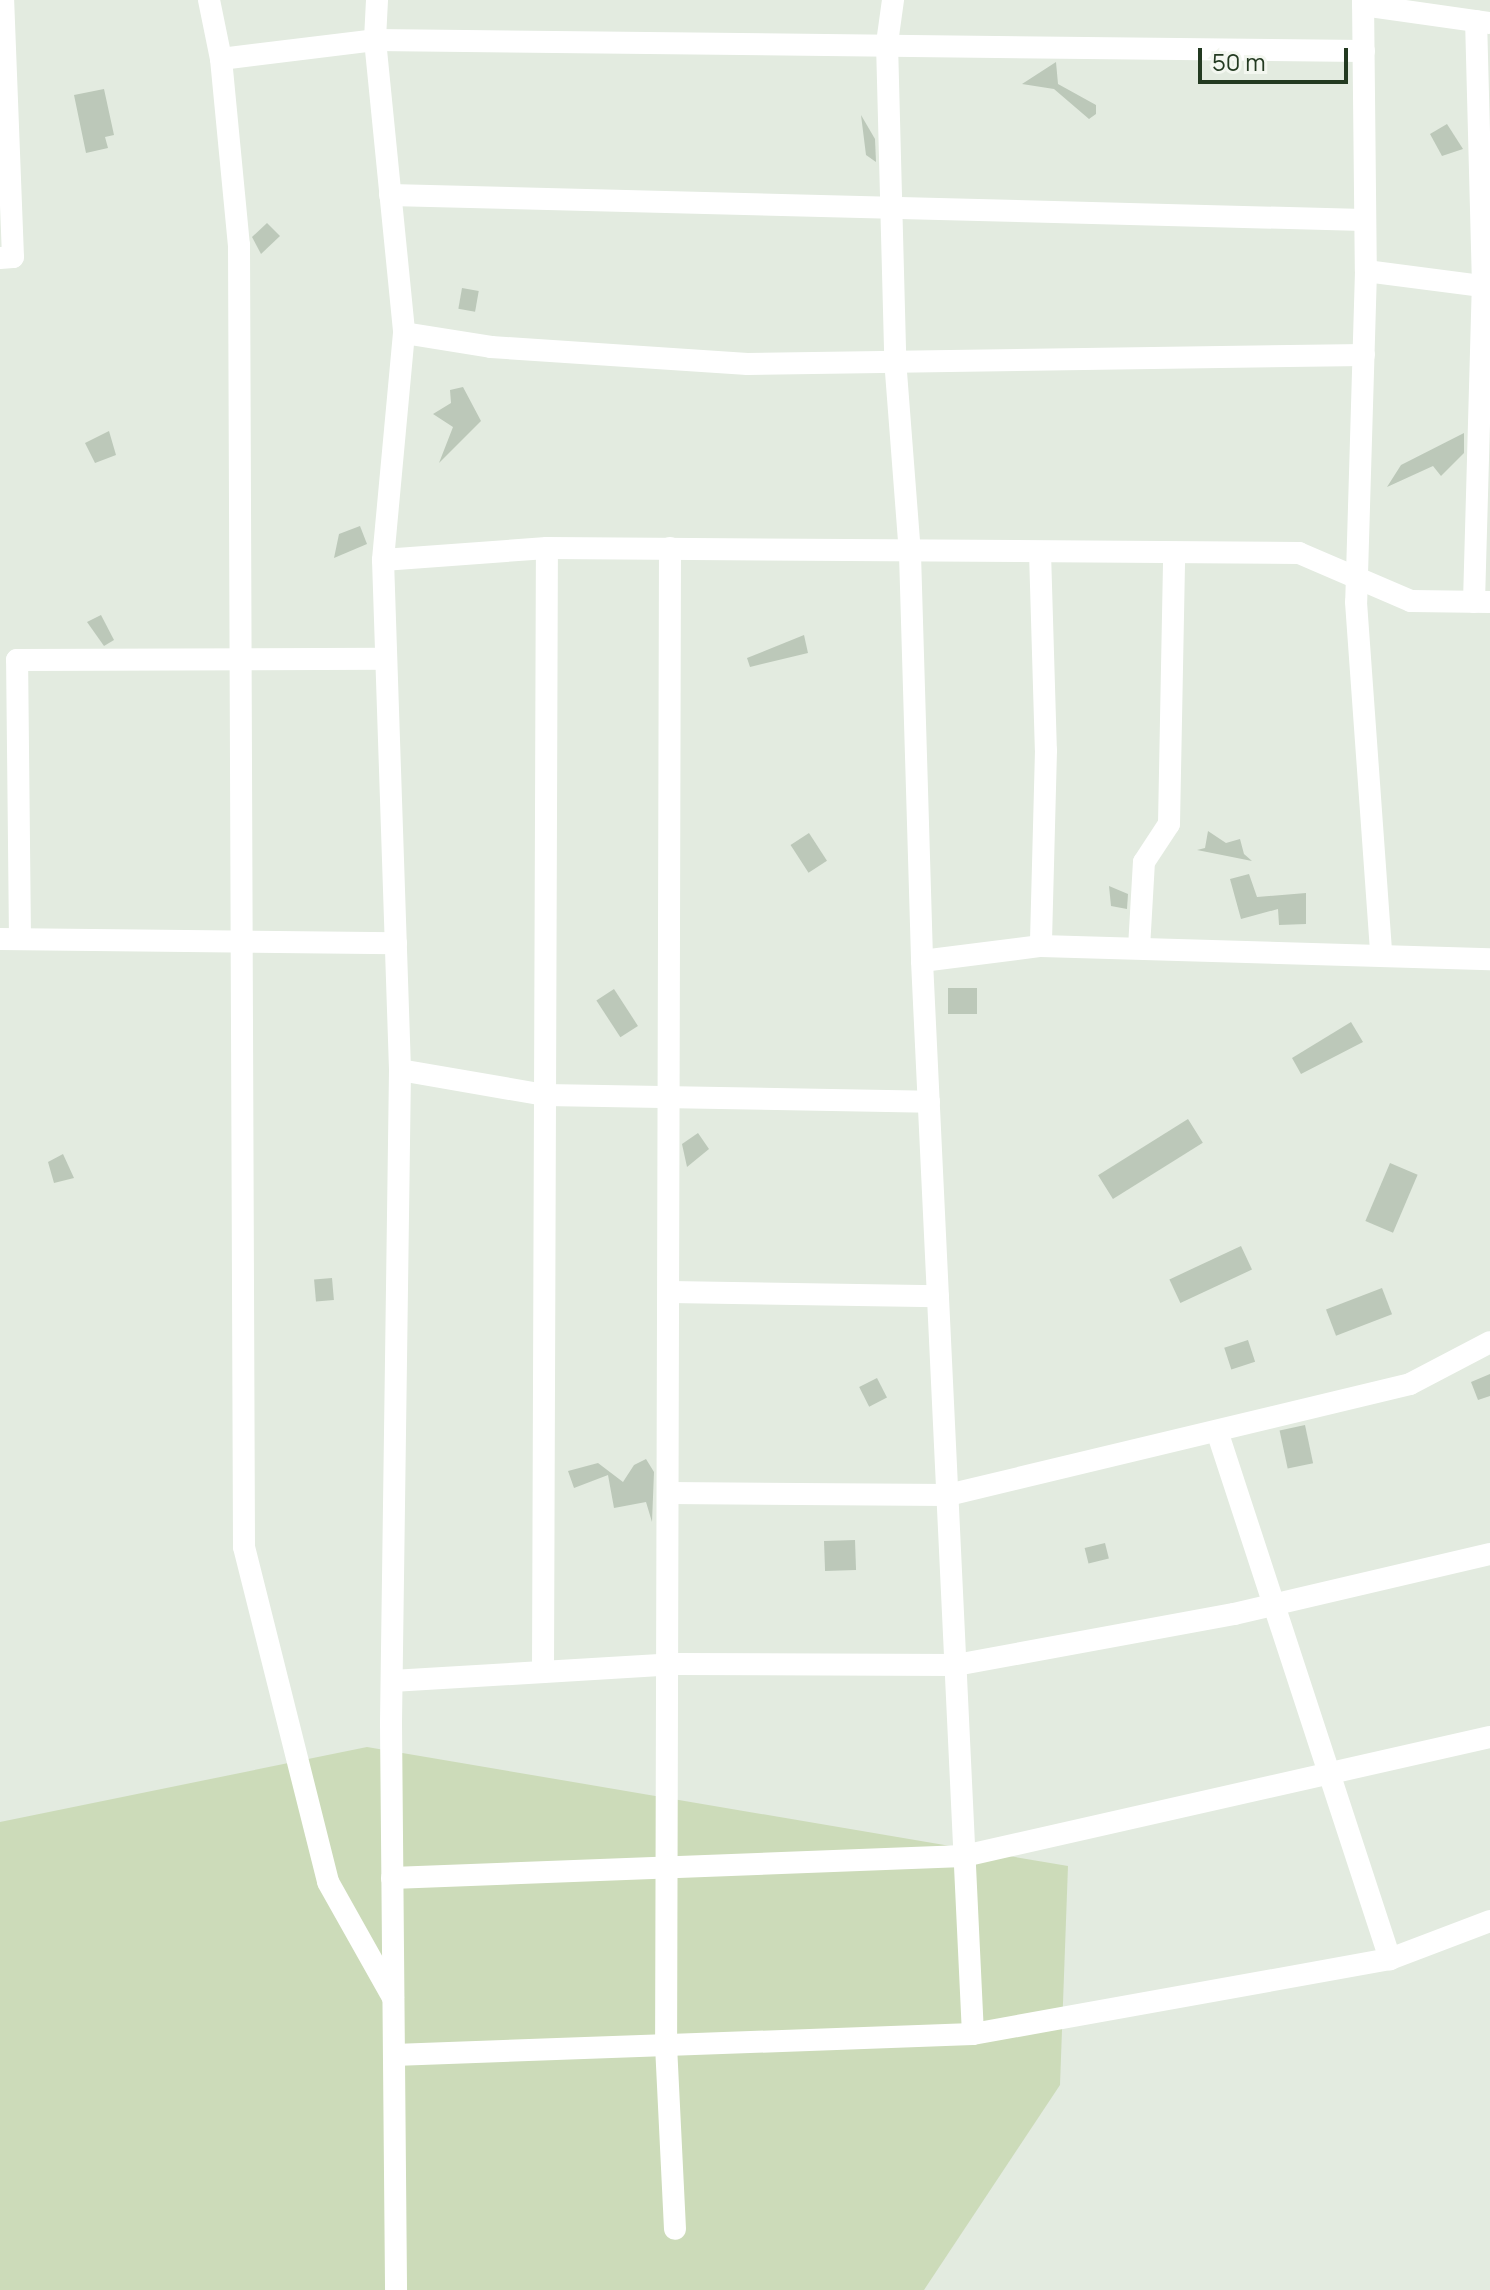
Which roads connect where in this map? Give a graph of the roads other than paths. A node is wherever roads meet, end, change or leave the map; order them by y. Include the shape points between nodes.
1 (3, 0) edge
2 (209, 0) edge
3 (377, 0) edge
4 (893, 0) edge
5 (1363, 2) edge
6 (1483, 22) edge
7 (375, 40) junction
8 (887, 43) junction
9 (1364, 51) junction
10 (221, 59) junction
11 (4, 114) edge
12 (390, 195) junction
13 (891, 210) junction
14 (1364, 220) junction
15 (0, 258) edge
16 (1366, 271) junction
17 (1487, 287) edge
18 (404, 333) junction
19 (1364, 355) junction
20 (895, 359) junction
21 (547, 548) junction
22 (670, 548) junction
23 (1040, 552) junction
24 (1174, 553) junction
25 (910, 554) junction
26 (383, 560) junction
27 (1357, 576) junction
28 (1482, 602) edge
29 (386, 659) junction
30 (241, 660) junction
31 (10, 939) edge
32 (242, 941) junction
33 (396, 943) junction
34 (1041, 946) junction
35 (1139, 948) junction
36 (1381, 953) junction
37 (1490, 959) edge
38 (922, 961) junction
39 (400, 1070) junction
40 (545, 1095) junction
41 (671, 1097) junction
42 (929, 1102) junction
43 (670, 1292) junction
44 (938, 1296) junction
45 (1490, 1342) edge
46 (1217, 1431) junction
47 (669, 1493) junction
48 (948, 1495) junction
49 (1490, 1554) edge
50 (1274, 1605) junction
51 (668, 1664) junction
52 (956, 1665) junction
53 (543, 1672) junction
54 (392, 1681) junction
55 (1490, 1737) edge
56 (1329, 1774) junction
57 (964, 1856) junction
58 (666, 1867) junction
59 (392, 1878) junction
60 (1490, 1921) edge
61 (1390, 1959) junction
62 (395, 2003) junction
63 (973, 2034) junction
64 (666, 2045) junction
65 (394, 2055) junction
66 (675, 2229) dead end
67 (396, 2290) edge

1 - 11 street
2 - 10 street
3 - 7 street
4 - 8 street
5 - 6 street
5 - 9 street
6 - 17 street
7 - 8 street
7 - 10 street
7 - 12 street
8 - 9 street
8 - 13 street
9 - 14 street
10 - 30 street via 239,245
11 - 15 street via 13,257
12 - 13 street
12 - 18 street
13 - 14 street
13 - 20 street
14 - 16 street
16 - 17 street
16 - 19 street
17 - 28 street
18 - 20 street via 491,347 747,364
18 - 26 street
19 - 20 street
19 - 27 street
20 - 25 street
21 - 22 street
21 - 26 street
21 - 40 street
22 - 25 street
22 - 41 street
23 - 24 street
23 - 25 street
23 - 34 street via 1046,750
24 - 27 street via 1299,553
24 - 35 street via 1169,824 1144,862
25 - 38 street
26 - 29 street
27 - 28 street via 1411,601
27 - 36 street
29 - 30 street
29 - 33 street
30 - 31 street via 17,660
30 - 32 street
31 - 32 street
32 - 33 street
32 - 62 street via 244,1547 328,1882
33 - 39 street
34 - 35 street
34 - 38 street
35 - 36 street
36 - 37 street
38 - 42 street
39 - 40 street
39 - 54 street
40 - 41 street
40 - 53 street
41 - 42 street
41 - 43 street
42 - 44 street
43 - 44 street
43 - 47 street
44 - 48 street
45 - 46 street via 1410,1384
46 - 48 street
46 - 50 street
47 - 48 street
47 - 51 street
48 - 52 street
49 - 50 street
50 - 52 street
50 - 56 street
51 - 52 street
51 - 53 street
51 - 58 street
52 - 57 street
53 - 54 street
54 - 59 street
55 - 56 street
56 - 57 street
56 - 61 street
57 - 58 street
57 - 63 street
58 - 59 street
58 - 64 street
59 - 62 street
60 - 61 street
61 - 63 street
62 - 65 street
63 - 64 street
64 - 65 street
64 - 66 street
65 - 67 street

